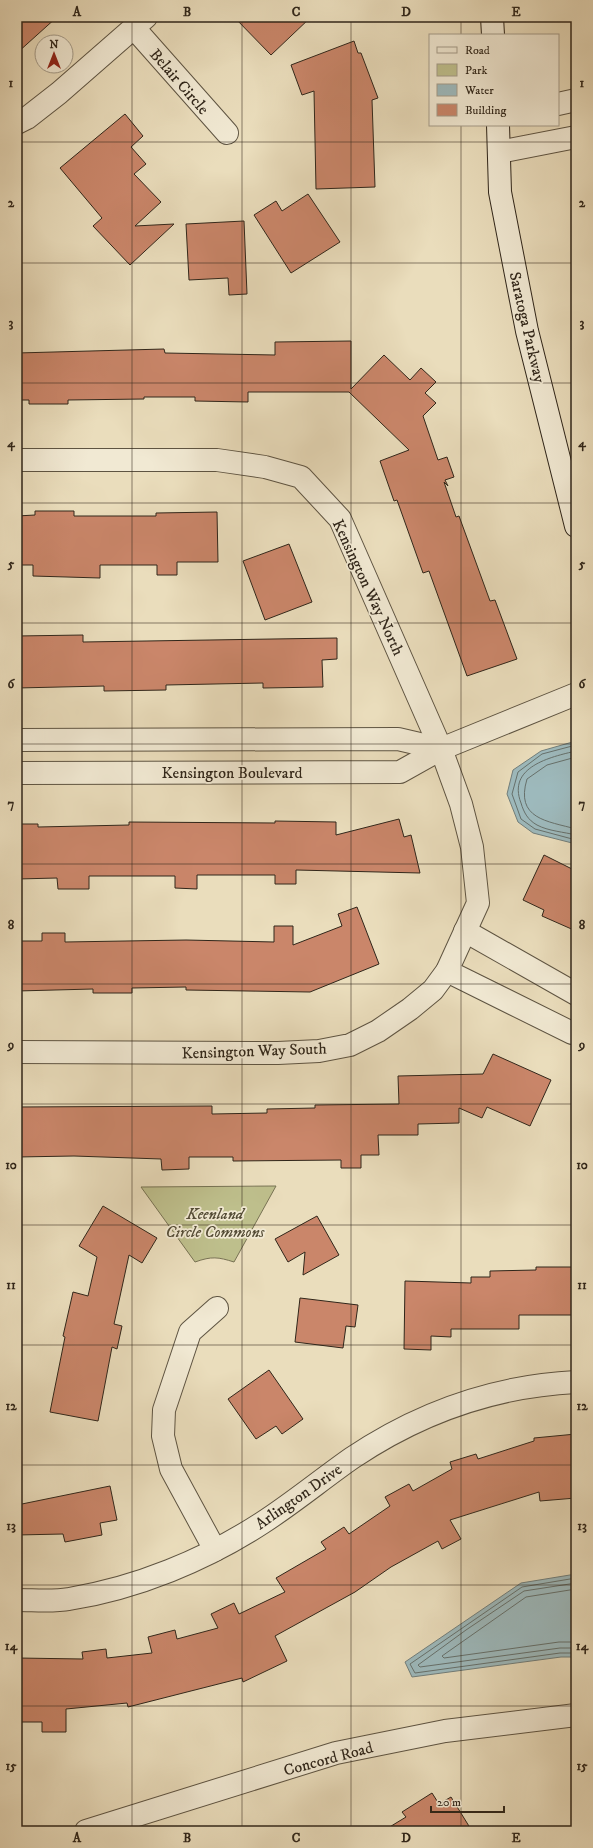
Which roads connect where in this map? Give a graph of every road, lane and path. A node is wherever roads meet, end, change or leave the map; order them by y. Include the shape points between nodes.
1 (492, 17) edge
2 (140, 22) edge
3 (494, 34) edge
4 (576, 100) edge
5 (559, 104) edge
6 (17, 123) edge
7 (498, 126) edge
8 (227, 133) dead end
9 (576, 137) edge
10 (499, 152) junction
11 (17, 460) edge
12 (576, 526) edge
13 (576, 694) edge
14 (17, 740) edge
15 (441, 749) junction
16 (17, 772) edge
17 (465, 931) junction
18 (446, 971) junction
19 (576, 994) edge
20 (576, 1033) edge
21 (17, 1052) edge
22 (217, 1308) dead end
23 (576, 1382) edge
24 (215, 1550) junction
25 (17, 1600) edge
26 (576, 1715) edge
27 (86, 1831) edge

1 - 3 street
2 - 6 street via 59,93
2 - 8 street, Belair Circle
4 - 5 street
7 - 10 street, Saratoga Parkway
9 - 10 street
10 - 12 street, Saratoga Parkway via 500,192 527,331
11 - 15 street, Kensington Way North via 217,460 265,467 301,477 340,519
13 - 15 street, Kensington Boulevard
14 - 15 street, Kensington Boulevard via 398,739
15 - 16 street, Kensington Boulevard via 400,772
15 - 17 street, Kensington Way South via 461,804 472,847 478,903
17 - 18 street, Kensington Way South
17 - 19 street
18 - 20 street
18 - 21 street, Kensington Way South via 433,990 378,1031 350,1045 327,1050 278,1053
22 - 24 street via 190,1332 164,1410 163,1436 171,1469
23 - 24 street, Arlington Drive via 521,1388 485,1396 416,1421 364,1450 263,1523
24 - 25 street, Arlington Drive via 149,1578 109,1590 68,1599
26 - 27 street, Concord Road via 445,1731 336,1753

